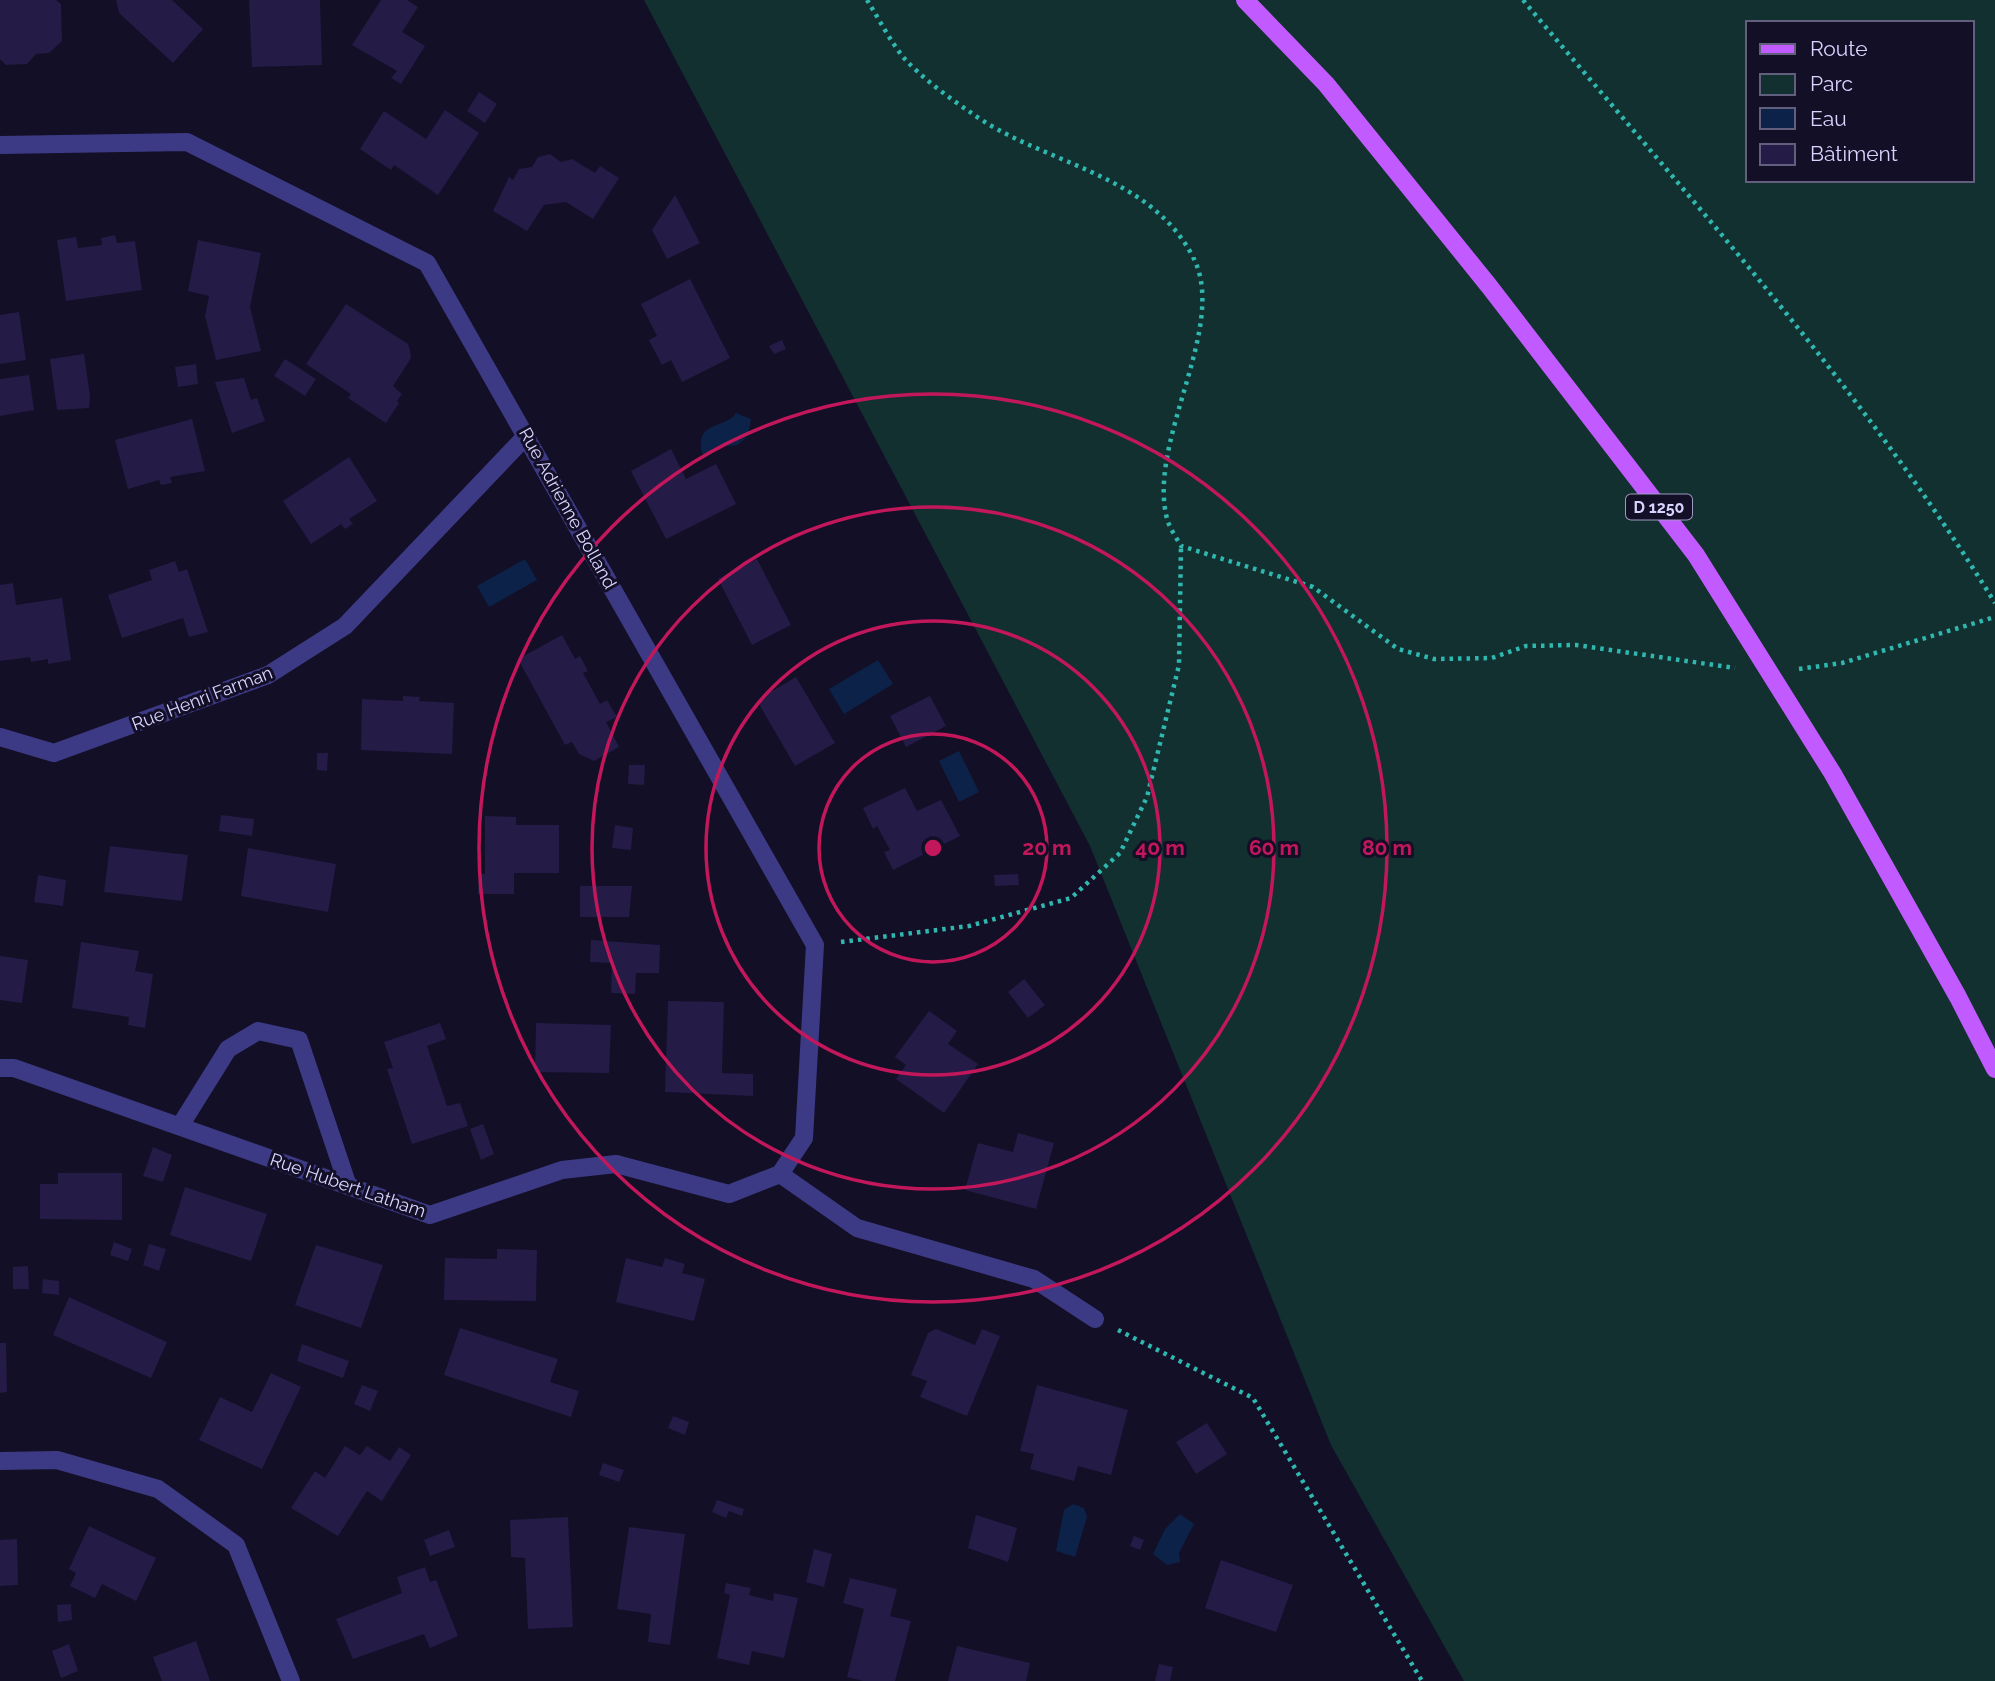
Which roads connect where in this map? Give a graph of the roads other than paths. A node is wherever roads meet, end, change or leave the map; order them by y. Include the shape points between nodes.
1 (1245, 0) edge
2 (0, 145) edge
3 (527, 435) junction
4 (0, 737) edge
5 (0, 1068) edge
6 (1995, 1069) edge
7 (180, 1126) junction
8 (780, 1174) junction
9 (348, 1186) junction
10 (1095, 1318) road end
11 (0, 1461) edge
12 (291, 1681) edge

1 - 6 main road, D 1250 via 1326,84 1696,555 1833,774
2 - 3 street, Rue Adrienne Bolland via 187,142 427,263
3 - 4 street, Rue Henri Farman via 345,626 268,675 54,753
3 - 8 street, Rue Adrienne Bolland via 815,945 804,1138
5 - 7 street, Rue Hubert Latham via 14,1068
7 - 9 street, Rue Hubert Latham
7 - 9 street via 228,1049 258,1031 299,1040
8 - 9 street, Rue Hubert Latham via 729,1194 616,1164 562,1170 430,1215
8 - 10 street via 857,1228 1034,1279
11 - 12 street via 57,1460 158,1489 236,1545

